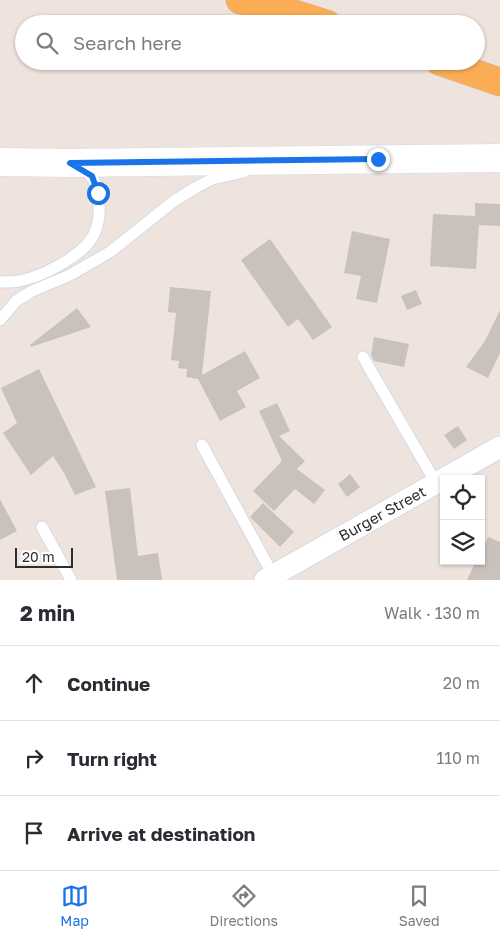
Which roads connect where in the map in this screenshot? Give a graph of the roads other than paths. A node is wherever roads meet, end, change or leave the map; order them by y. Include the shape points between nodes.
1 (240, 0) edge
2 (298, 15) edge
3 (465, 70) edge
4 (500, 82) edge
5 (500, 158) edge
6 (300, 160) junction
7 (0, 162) edge
8 (70, 163) junction
9 (0, 282) edge
10 (0, 320) edge
11 (363, 357) dead end
12 (202, 445) dead end
13 (500, 447) edge
14 (436, 483) junction
15 (42, 527) dead end
16 (269, 578) edge
17 (71, 580) edge

1 - 2 main road
3 - 4 main road
5 - 6 main road
6 - 8 main road
6 - 10 lane via 212,179 194,188 110,252 16,301
7 - 8 main road
8 - 9 lane via 92,176 95,183 100,210 97,228 90,241 79,252 36,276 18,282
11 - 14 lane
12 - 16 lane
13 - 14 street, Burger Street
14 - 16 street, Burger Street
15 - 17 lane

